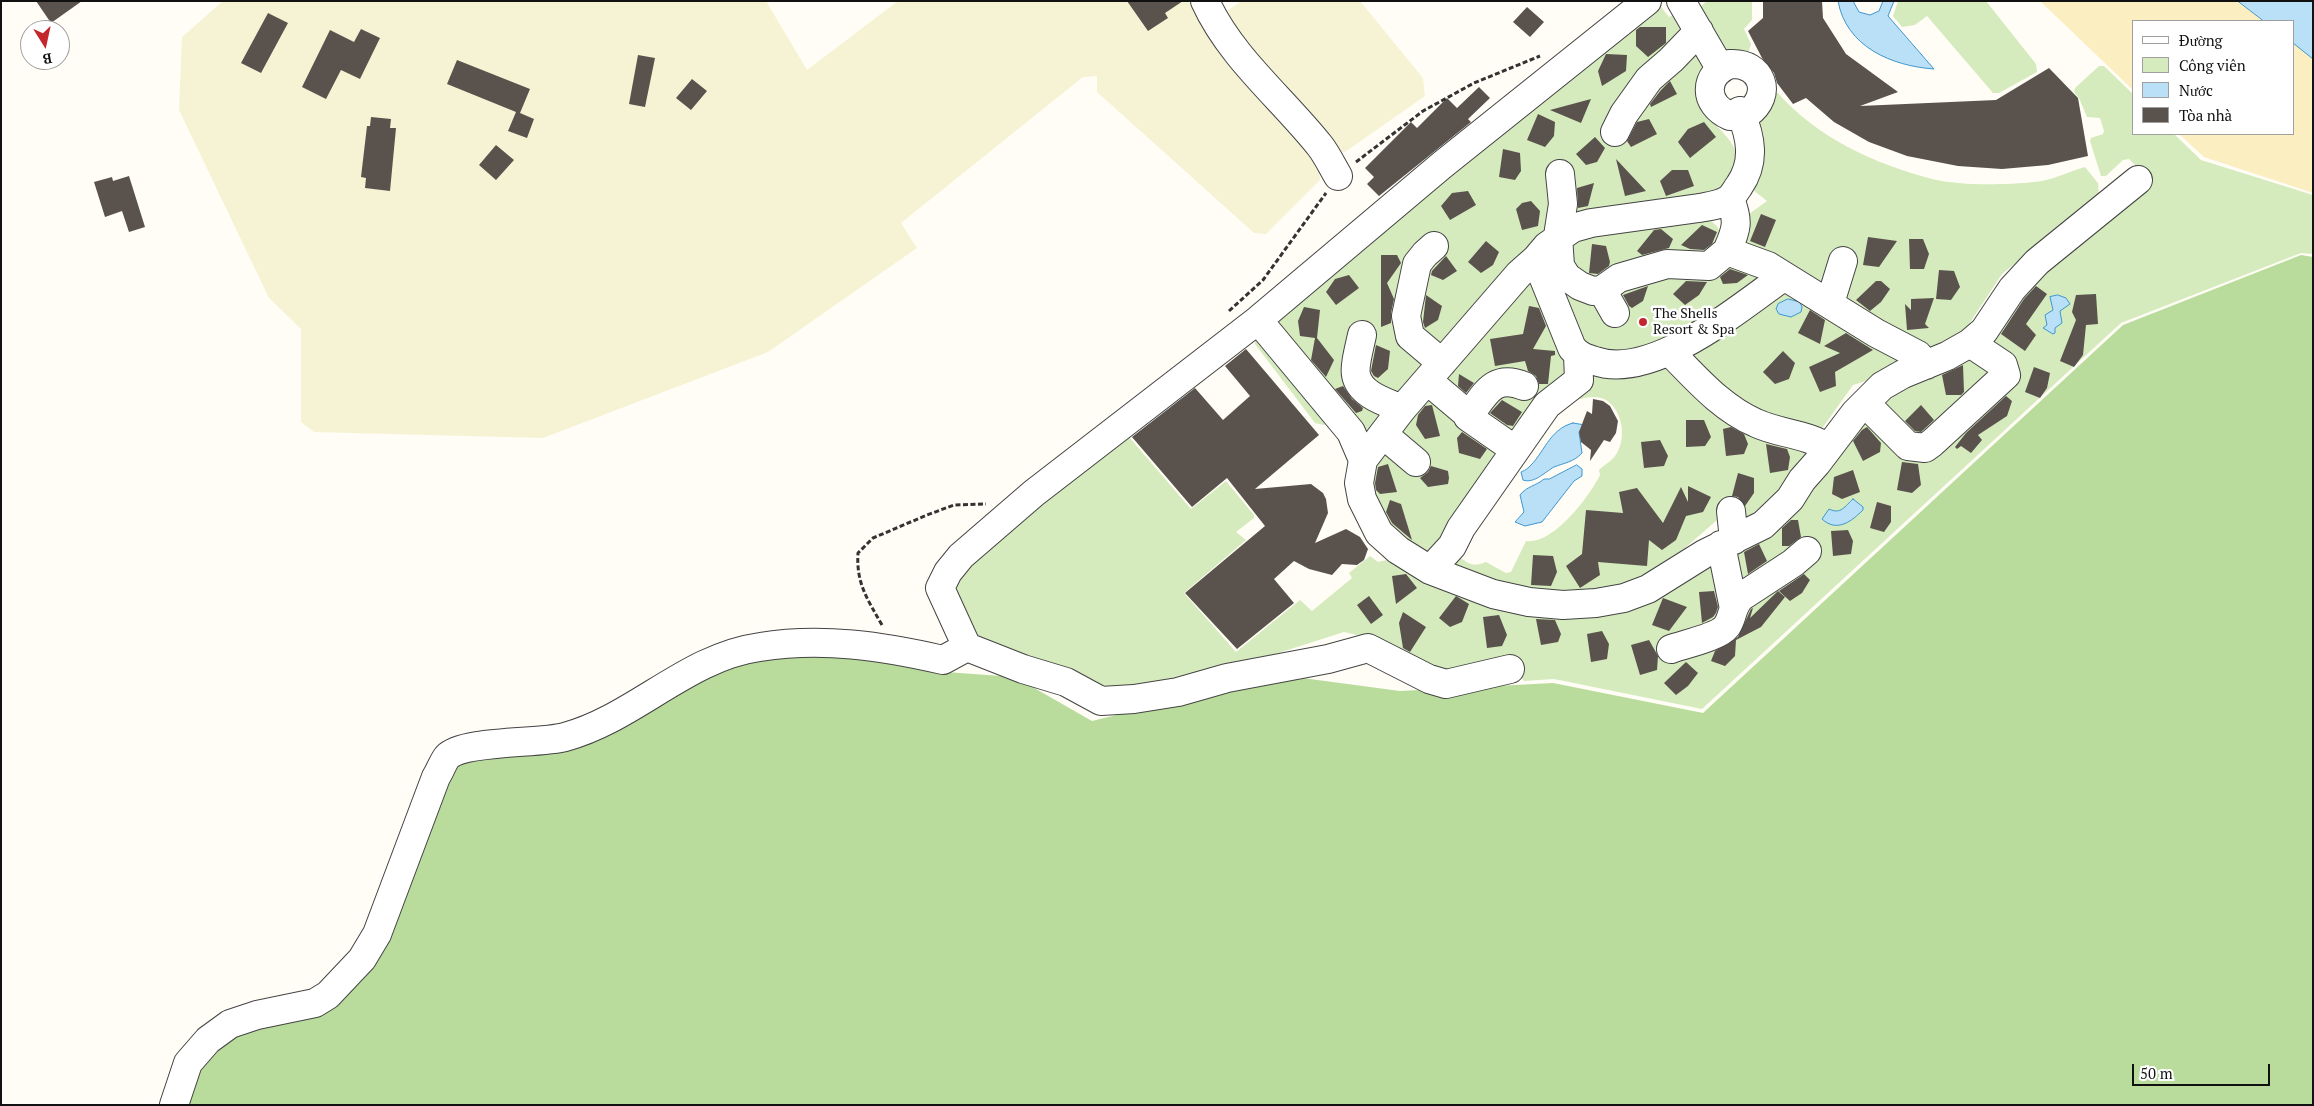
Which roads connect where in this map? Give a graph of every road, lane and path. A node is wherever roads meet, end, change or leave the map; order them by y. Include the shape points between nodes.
1 (1205, 1) edge
2 (1647, 1) edge
3 (1681, 1) edge
4 (1699, 31) junction
5 (1547, 54) dead end
6 (1720, 68) junction
7 (1740, 111) junction
8 (1615, 132) dead end
9 (1560, 174) dead end
10 (1338, 176) junction
11 (2138, 180) dead end
12 (1730, 199) junction
13 (1558, 236) junction
14 (1434, 246) dead end
15 (1727, 251) junction
16 (1536, 259) junction
17 (1843, 261) dead end
18 (1783, 277) junction
19 (1830, 302) junction
20 (1222, 318) dead end
21 (1258, 320) junction
22 (1362, 336) dead end
23 (1970, 343) junction
24 (1670, 352) junction
25 (1578, 355) junction
26 (1926, 365) junction
27 (1435, 372) junction
28 (1524, 386) dead end
29 (1865, 404) junction
30 (1402, 409) junction
31 (1468, 417) junction
32 (1384, 435) junction
33 (1828, 448) junction
34 (1514, 449) dead end
35 (1363, 460) junction
36 (1416, 462) dead end
37 (994, 501) dead end
38 (1731, 510) dead end
39 (1728, 542) junction
40 (1807, 551) dead end
41 (1430, 570) junction
42 (1734, 604) junction
43 (967, 647) junction
44 (1672, 649) dead end
45 (896, 650) junction
46 (1510, 669) dead end
47 (174, 1105) edge

1 - 10 street via 1229,42 1321,147
2 - 21 street via 1442,165
3 - 4 street
4 - 6 street
4 - 8 street via 1648,80
5 - 10 path via 1474,82 1423,111
6 - 7 street via 1711,81 1711,98 1721,112 1730,116
6 - 7 street via 1738,64 1747,66 1759,77 1762,85 1760,102 1747,114
7 - 12 street via 1747,128 1750,162 1744,180
9 - 13 street via 1562,204
10 - 20 path via 1263,280
11 - 23 street via 2037,262 2012,289 1984,331
12 - 13 street via 1708,206 1591,223
12 - 15 street via 1736,215 1736,230
13 - 15 street via 1560,266 1568,277 1609,302 1619,278 1667,264 1709,266
13 - 16 street
14 - 27 street via 1417,264 1406,316 1410,336
15 - 18 street via 1768,266
16 - 25 street via 1572,348
16 - 27 street via 1519,274
17 - 19 street
18 - 19 street
18 - 24 street via 1710,330
19 - 26 street via 1876,333 1918,355
21 - 35 street via 1351,432
21 - 43 street via 1034,493 961,556 940,588
22 - 30 street via 1356,375 1372,396
23 - 26 street
23 - 29 street via 2003,365 2006,375 1924,448 1908,446
24 - 25 street via 1627,365 1605,365
24 - 33 street via 1724,406 1756,424 1816,440
25 - 41 street via 1579,380 1547,405 1466,520 1452,546
26 - 29 street via 1882,386
27 - 30 street
27 - 31 street
28 - 31 street via 1511,380 1499,382 1490,388
29 - 33 street
30 - 32 street
31 - 34 street
32 - 35 street
32 - 36 street
33 - 39 street via 1790,499 1763,525
35 - 41 street via 1362,499 1374,525 1398,550
37 - 45 path via 954,505 927,515 873,538 858,553 861,586
38 - 39 street
39 - 41 street via 1648,589 1596,603 1520,600 1494,594
39 - 42 street
40 - 42 street
42 - 44 street via 1726,627 1716,634
43 - 45 street via 943,660
43 - 46 street via 1066,682 1101,700 1178,692 1227,678 1368,648 1429,679 1446,684
45 - 47 street via 809,641 758,647 716,659 595,726 564,737 464,749 448,757 436,777 377,934 362,959 328,995 315,1003 230,1024 208,1040 188,1063

